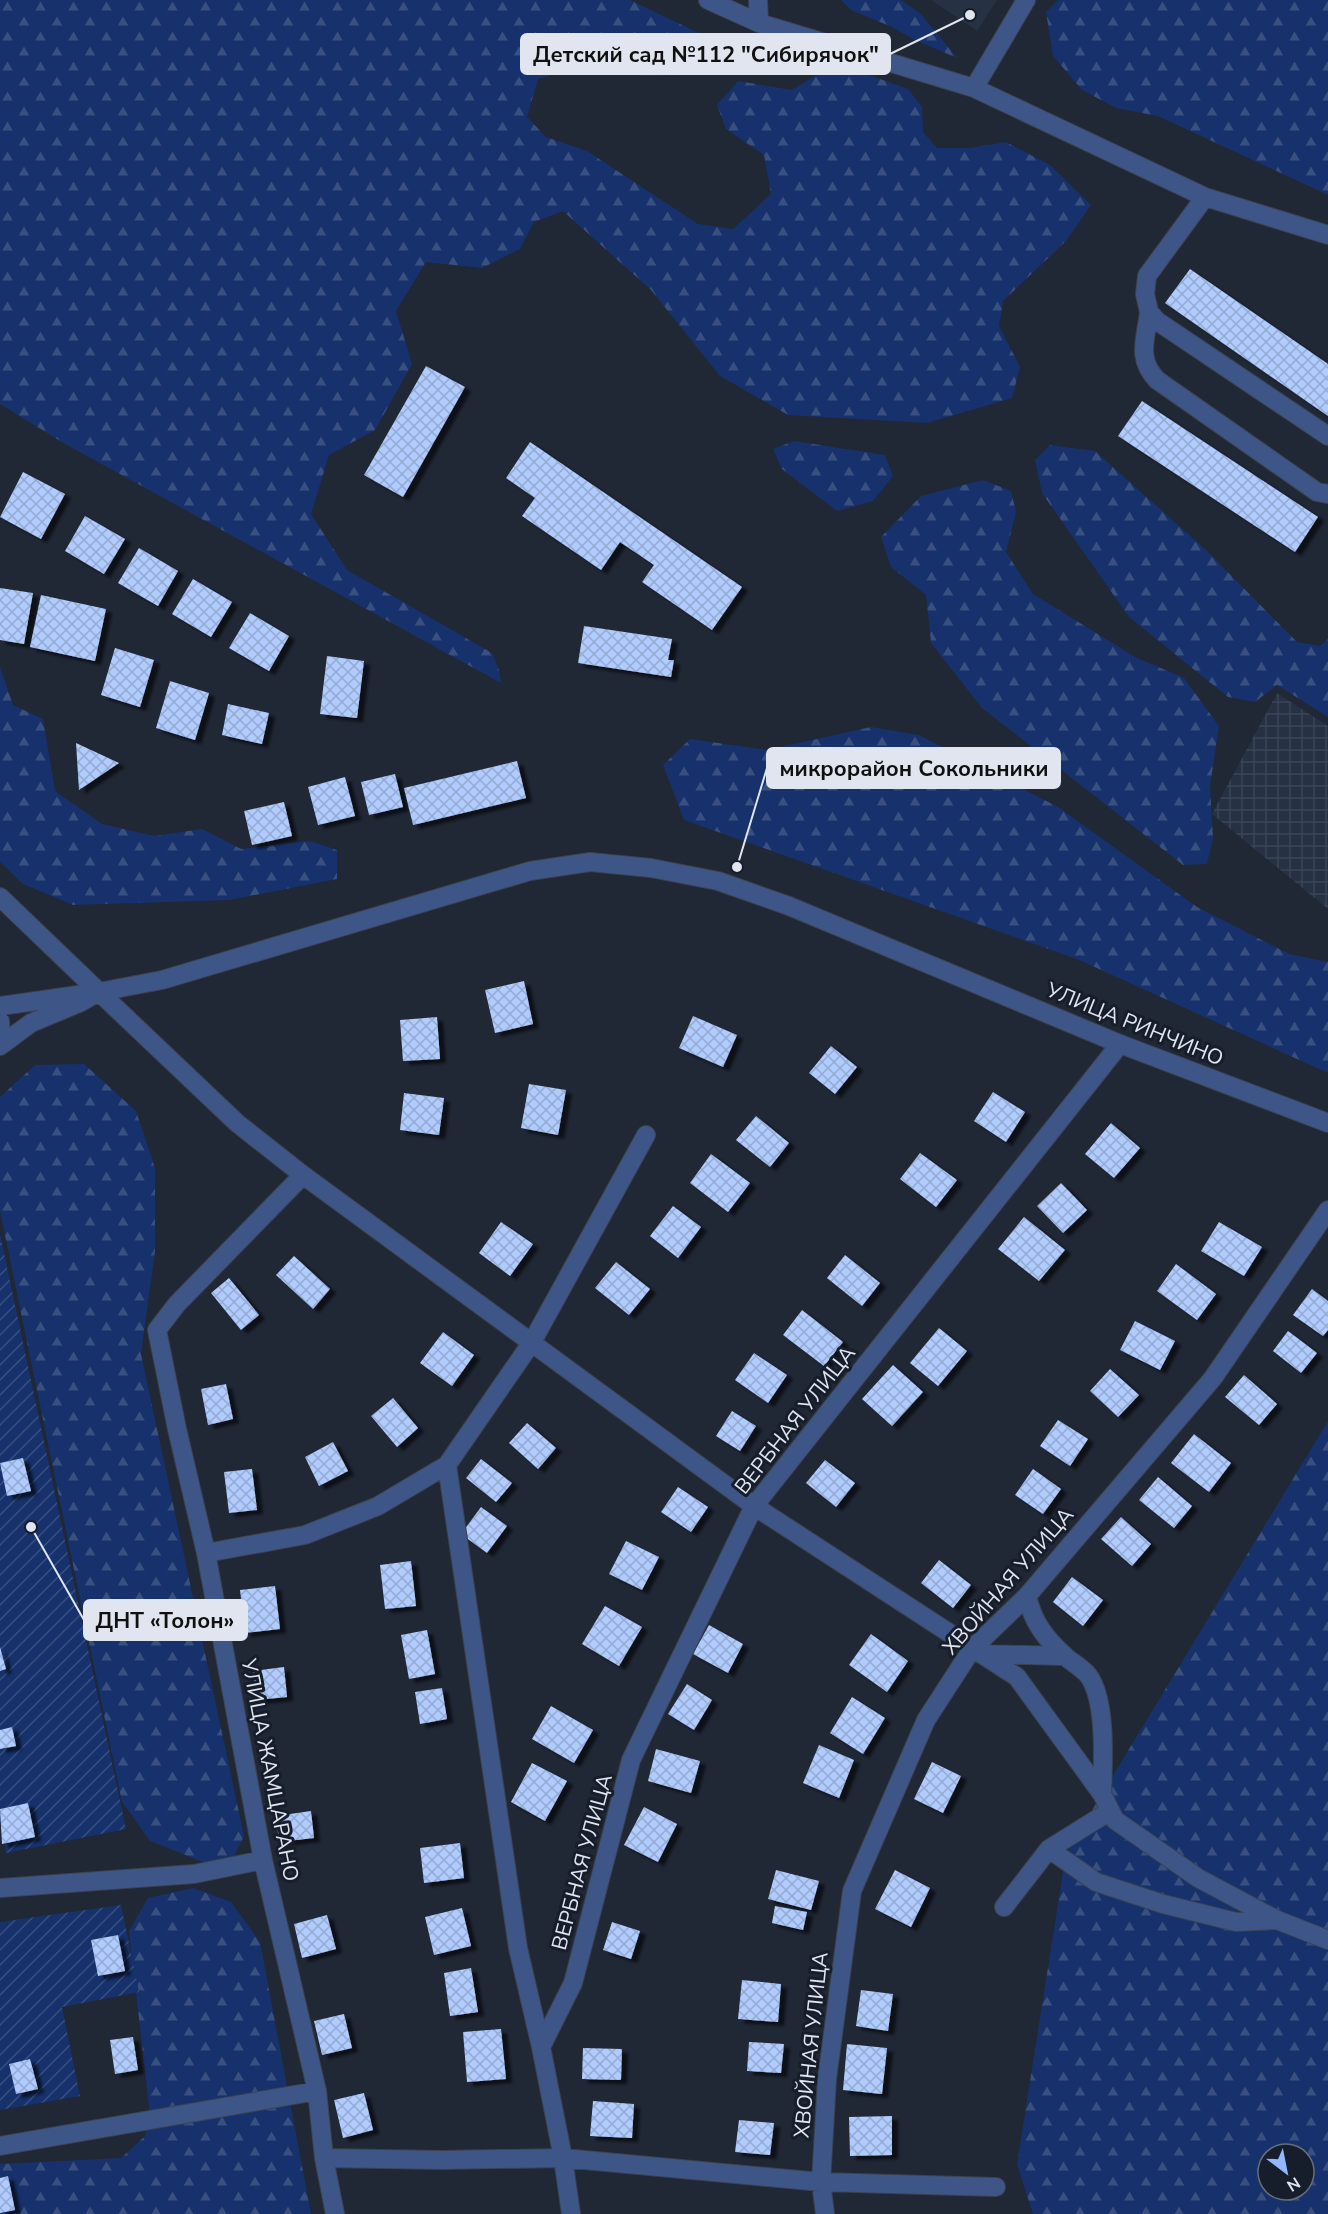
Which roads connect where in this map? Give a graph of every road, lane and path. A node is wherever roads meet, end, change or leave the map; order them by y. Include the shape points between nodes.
1 (708, 0) edge
2 (758, 0) edge
3 (1026, 0) edge
4 (759, 23) junction
5 (974, 88) junction
6 (1205, 197) junction
7 (1328, 235) edge
8 (1149, 312) junction
9 (1328, 436) edge
10 (1328, 494) edge
11 (0, 897) edge
12 (99, 992) junction
13 (0, 1006) edge
14 (0, 1021) edge
15 (1120, 1044) junction
16 (1, 1045) edge
17 (1328, 1123) edge
18 (646, 1135) dead end
19 (303, 1175) junction
20 (1328, 1210) edge
21 (532, 1342) junction
22 (447, 1465) junction
23 (754, 1506) junction
24 (206, 1553) junction
25 (1027, 1596) junction
26 (990, 1632) junction
27 (976, 1651) junction
28 (1032, 1655) junction
29 (1064, 1656) junction
30 (1102, 1794) junction
31 (1110, 1811) junction
32 (1049, 1849) junction
33 (263, 1860) junction
34 (0, 1888) edge
35 (1004, 1907) dead end
36 (1277, 1920) junction
37 (1328, 1940) edge
38 (542, 2047) junction
39 (317, 2091) junction
40 (0, 2146) edge
41 (324, 2158) junction
42 (563, 2158) junction
43 (821, 2182) junction
44 (996, 2187) dead end
45 (335, 2214) edge
46 (571, 2214) edge
47 (825, 2214) edge

1 - 4 street
2 - 4 street
3 - 5 street
4 - 5 street
5 - 6 street
6 - 7 street
6 - 8 street via 1148,276 1145,294
8 - 9 street
8 - 10 street via 1143,359 1157,380 1317,492
11 - 12 street
12 - 13 street, УЛИЦА РИНЧИНО
12 - 15 street, УЛИЦА РИНЧИНО via 162,980 530,871 590,862 651,868 718,881 789,906
12 - 16 street via 80,1004 31,1023
12 - 19 street via 237,1123
14 - 16 street
15 - 17 street, УЛИЦА РИНЧИНО
15 - 23 street, ВЕРБНАЯ УЛИЦА
18 - 21 street
19 - 21 street
19 - 24 street, УЛИЦА ЖАМЦАРАНО via 177,1304 157,1330
20 - 25 street, ХВОЙНАЯ УЛИЦА via 1213,1378
21 - 22 street
21 - 23 street
22 - 24 street via 378,1506 305,1535
22 - 38 street, ВЕРБНАЯ УЛИЦА via 519,1948
23 - 27 street
23 - 38 street, ВЕРБНАЯ УЛИЦА via 631,1760 573,1983
24 - 33 street, УЛИЦА ЖАМЦАРАНО
25 - 26 street, ХВОЙНАЯ УЛИЦА
25 - 29 street via 1037,1626
26 - 27 street, ХВОЙНАЯ УЛИЦА
26 - 28 street
27 - 28 street
27 - 30 street via 1017,1677
27 - 43 street, ХВОЙНАЯ УЛИЦА via 926,1720 852,1891 827,2079
28 - 29 street
29 - 30 street via 1088,1675 1099,1698
30 - 31 street
31 - 32 street
31 - 36 street via 1115,1820 1198,1878
32 - 35 street
32 - 36 street via 1096,1882 1162,1904 1236,1922
33 - 34 street via 194,1874
33 - 39 street, УЛИЦА ЖАМЦАРАНО
36 - 37 street
38 - 42 street, ВЕРБНАЯ УЛИЦА
39 - 40 street
39 - 41 street, УЛИЦА ЖАМЦАРАНО
41 - 42 street
41 - 45 street, УЛИЦА ЖАМЦАРАНО
42 - 43 street
42 - 46 street, ВЕРБНАЯ УЛИЦА
43 - 44 street
43 - 47 street, ХВОЙНАЯ УЛИЦА

